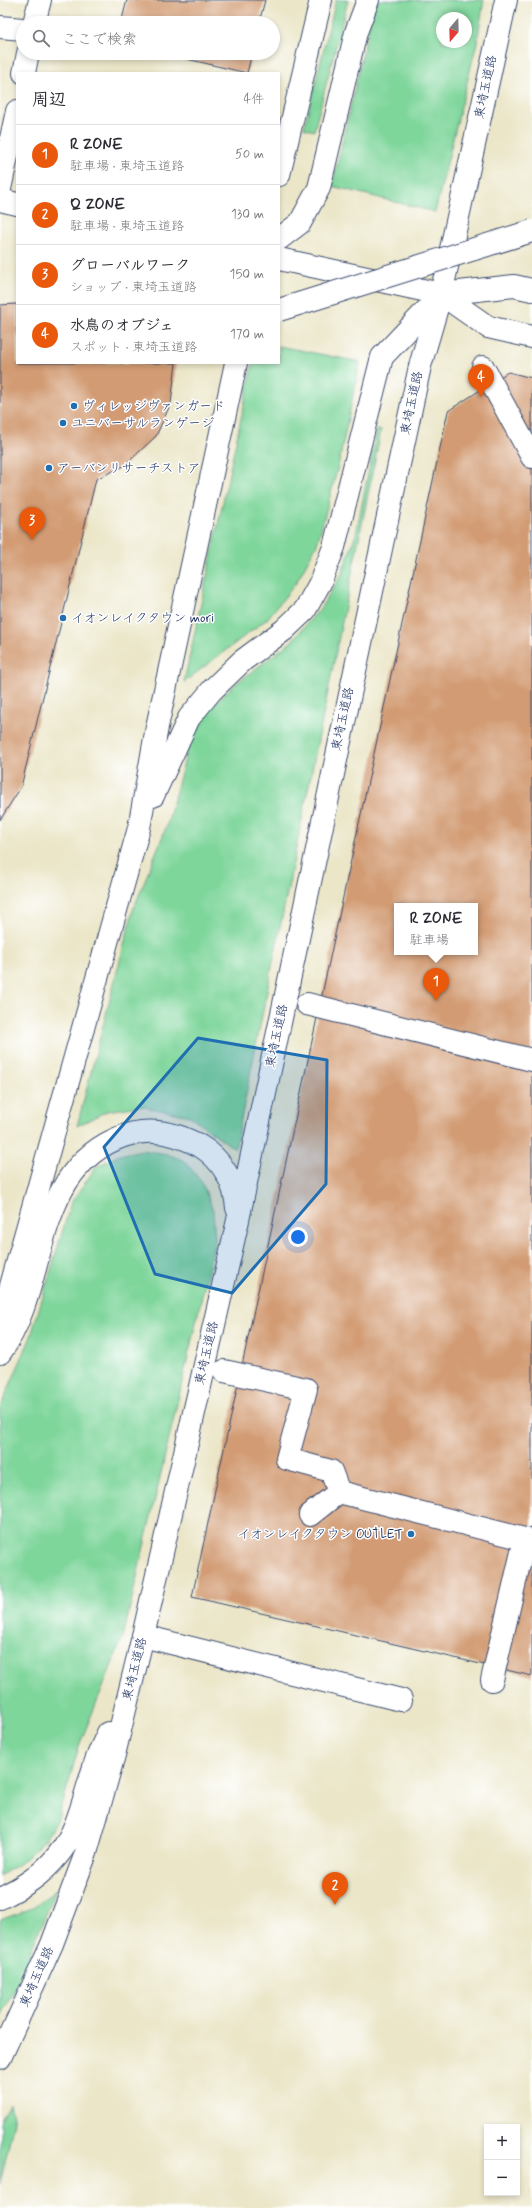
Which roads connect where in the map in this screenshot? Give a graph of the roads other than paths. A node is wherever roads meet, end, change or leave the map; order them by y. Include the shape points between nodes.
1 (40, 0) edge
2 (321, 0) edge
3 (368, 0) edge
4 (506, 0) edge
5 (36, 16) edge
6 (0, 27) edge
7 (16, 28) edge
8 (27, 60) edge
9 (24, 72) edge
10 (16, 116) edge
11 (280, 171) edge
12 (0, 189) edge
13 (0, 200) edge
14 (16, 204) edge
15 (532, 231) edge
16 (280, 238) edge
17 (280, 259) edge
18 (532, 290) edge
19 (441, 294) junction
20 (280, 310) edge
21 (532, 337) edge
22 (236, 364) edge
23 (483, 366) dead end
24 (532, 457) edge
25 (140, 828) junction
26 (307, 1004) dead end
27 (532, 1060) edge
28 (238, 1220) junction
29 (0, 1325) edge
30 (0, 1353) edge
31 (224, 1371) dead end
32 (339, 1492) junction
33 (310, 1515) dead end
34 (528, 1540) edge
35 (143, 1636) junction
36 (134, 1673) junction
37 (492, 1680) dead end
38 (401, 1700) dead end
39 (0, 1898) edge
40 (0, 2058) edge

1 - 5 main road
2 - 11 main road
3 - 16 main road via 356,32 319,188 300,222
4 - 19 main road, 東埼玉道路
6 - 7 main road
8 - 9 main road
10 - 12 main road
13 - 14 main road
15 - 20 main road, bridge
17 - 19 main road
18 - 19 main road via 514,286
19 - 21 main road via 488,327
19 - 25 main road via 382,358 334,547 305,610 284,630 242,661 212,690 190,718
19 - 28 main road, 東埼玉道路 via 420,366
22 - 25 main road via 157,727
23 - 24 main road
25 - 29 main road
26 - 27 main road
28 - 30 main road via 236,1194 231,1181 220,1163 206,1150 186,1139 165,1132 146,1131 123,1136 104,1144 88,1155 70,1174 57,1201 22,1311
28 - 35 main road, 東埼玉道路
31 - 32 main road via 306,1389 287,1459 331,1470
32 - 33 main road
32 - 34 main road
34 - 37 main road
35 - 36 main road, 東埼玉道路
35 - 38 main road
36 - 39 main road via 94,1764 73,1829 59,1854 23,1887
36 - 40 main road, 東埼玉道路 via 86,1853 52,1944

